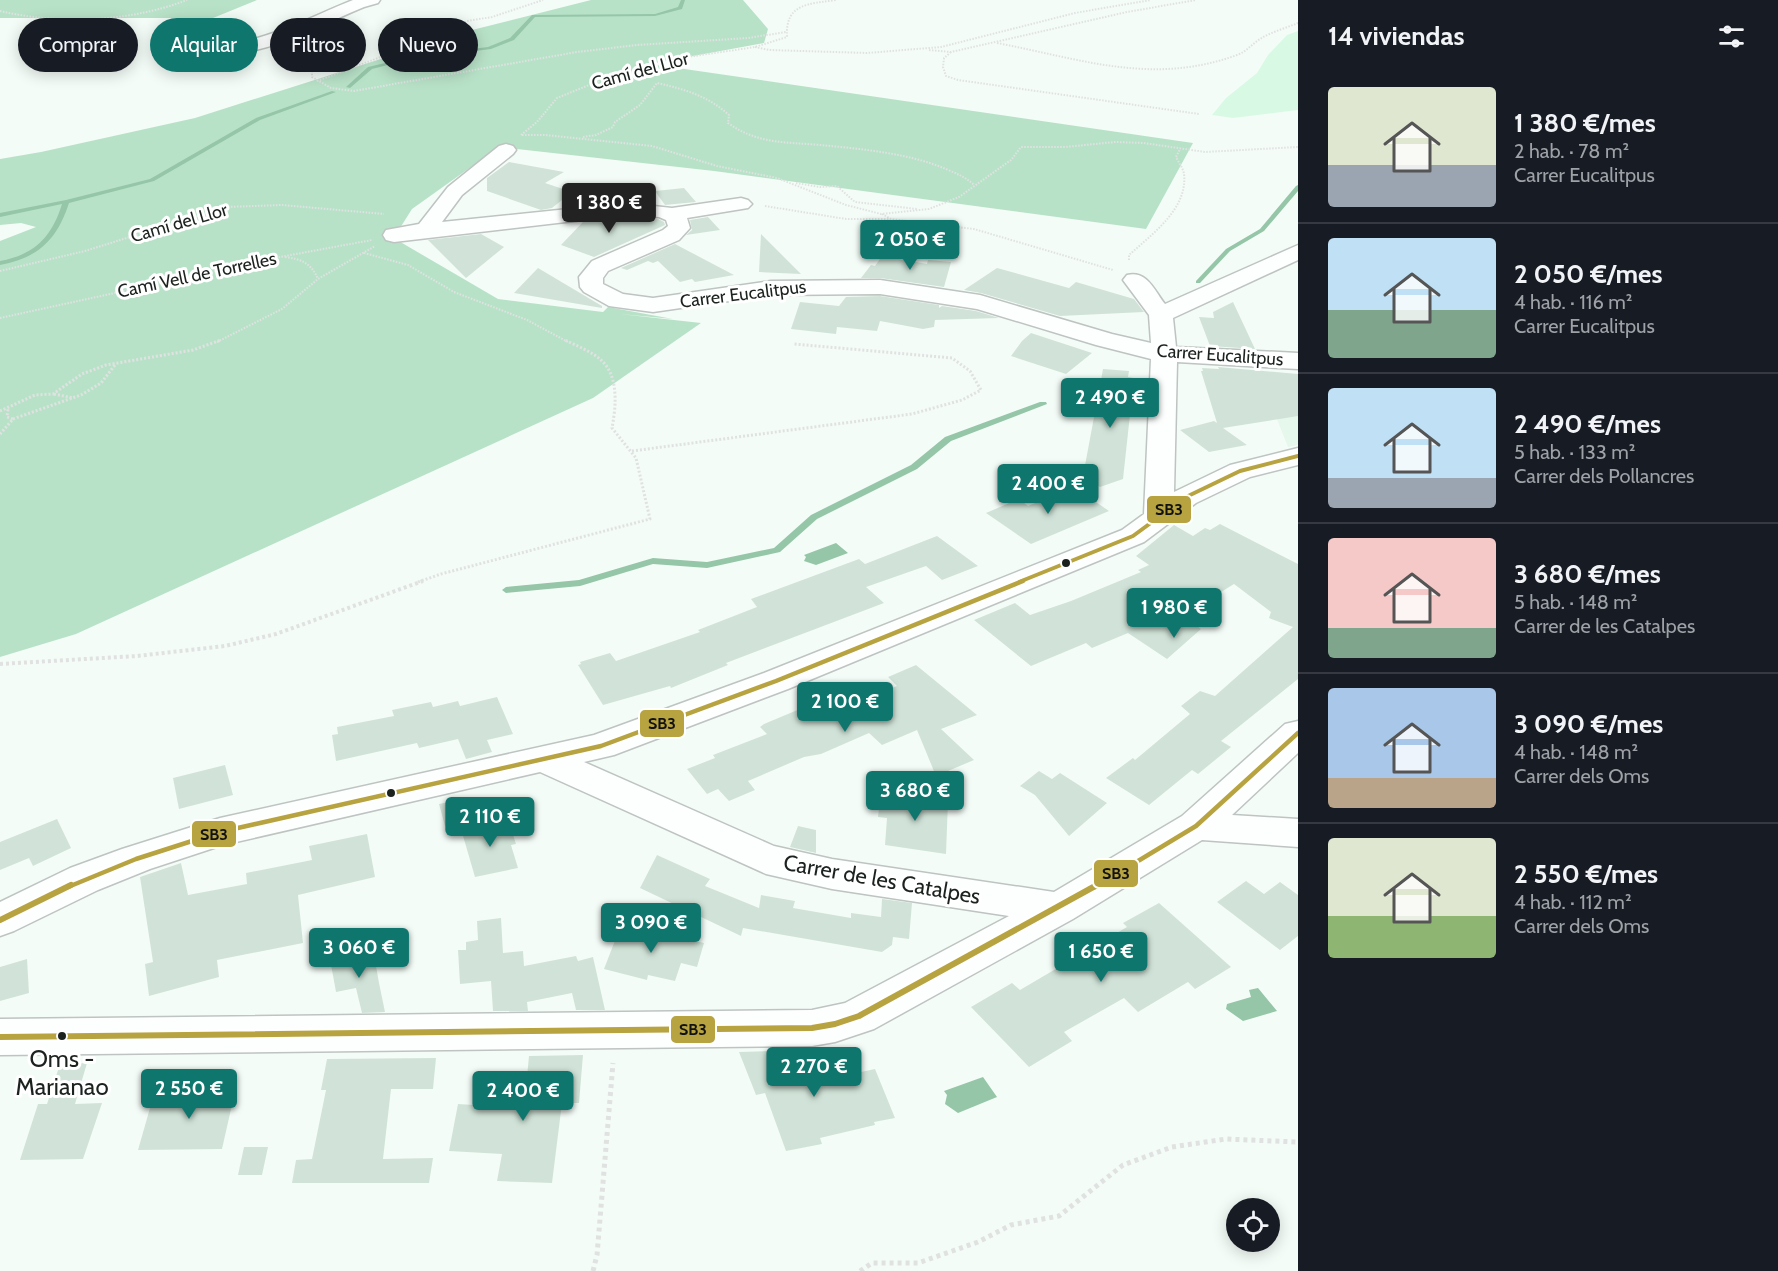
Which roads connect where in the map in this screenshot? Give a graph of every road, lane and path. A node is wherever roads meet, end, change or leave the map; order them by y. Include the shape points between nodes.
1 (187, 0) edge
2 (372, 0) edge
3 (543, 0) edge
4 (836, 0) edge
5 (1151, 0) edge
6 (1196, 0) edge
7 (0, 11) edge
8 (1298, 23) edge
9 (1010, 30) junction
10 (786, 32) junction
11 (1014, 40) junction
12 (258, 43) edge
13 (997, 43) junction
14 (755, 48) junction
15 (920, 50) junction
16 (951, 52) junction
17 (317, 81) junction
18 (1199, 114) dead end
19 (521, 135) junction
20 (578, 138) junction
21 (1298, 147) edge
22 (1180, 149) junction
23 (506, 150) joint
24 (786, 182) junction
25 (974, 185) junction
26 (741, 204) joint
27 (920, 210) junction
28 (881, 213) junction
29 (672, 214) junction
30 (891, 219) junction
31 (432, 224) junction
32 (390, 236) junction
33 (364, 252) junction
34 (1298, 252) edge
35 (280, 257) junction
36 (0, 271) edge
37 (1132, 277) junction
38 (318, 279) junction
39 (1161, 315) junction
40 (0, 318) edge
41 (794, 344) dead end
42 (1164, 354) junction
43 (1298, 360) edge
44 (117, 363) junction
45 (53, 394) junction
46 (73, 398) junction
47 (9, 407) junction
48 (0, 411) edge
49 (13, 419) junction
50 (0, 434) edge
51 (631, 452) junction
52 (1298, 456) edge
53 (1159, 519) junction
54 (0, 664) edge
55 (1298, 733) edge
56 (545, 760) junction
57 (1196, 826) junction
58 (1298, 833) edge
59 (1059, 908) junction
60 (0, 920) edge
61 (613, 1032) junction
62 (0, 1037) edge
63 (1298, 1142) edge
64 (593, 1271) edge
65 (860, 1271) edge

1 - 7 path via 159,10 95,17 27,17
2 - 12 street
2 - 17 path via 335,33 312,72
3 - 17 path via 467,21 428,40
4 - 10 path via 805,5 790,13
5 - 9 path via 1075,13
6 - 11 path via 1127,12
8 - 13 path via 1260,39 1241,54 1164,70 1093,65
9 - 11 path
9 - 15 path
10 - 14 path via 787,37
10 - 17 path via 738,41 636,45 368,90 342,90
11 - 13 path
13 - 16 path
14 - 15 path via 838,53
14 - 19 path, Camí del Llor via 674,59 594,83 556,98
15 - 16 path
16 - 18 path via 944,58 943,67 946,76 958,80
19 - 20 path
19 - 23 path, Camí del Llor
20 - 24 path via 652,146
20 - 25 path via 613,127 640,105 657,83 709,99 729,115 729,123 743,134 928,162 967,178
21 - 22 path via 1255,151
22 - 25 path via 1114,142 1021,147 1011,160
22 - 37 path via 1176,157 1185,174 1174,213 1129,255
23 - 31 street via 455,190
24 - 27 path via 837,186 855,202
24 - 28 path via 846,205
25 - 27 path via 959,196
26 - 29 street
26 - 30 path via 846,219
27 - 28 path
28 - 30 path
29 - 31 street via 626,209
29 - 42 street, Carrer Eucalitpus via 679,228 600,266 591,277 592,287 617,301 653,305 771,288 844,285 899,289 980,302
30 - 37 path via 974,229
31 - 32 street
31 - 36 path, Camí del Llor via 309,206 226,207 85,251
32 - 33 path
32 - 35 path, Camí Vell de Torrelles
33 - 38 path
33 - 51 path via 408,265 454,292 526,320 601,359 611,371 616,408 612,428
34 - 39 street
35 - 38 path via 308,263
35 - 40 path, Camí Vell de Torrelles
37 - 39 street
38 - 44 path via 282,309 224,339 193,350
39 - 42 street
41 - 51 path via 952,358 970,369 981,390 967,399 905,414
42 - 43 street, Carrer Eucalitpus
42 - 53 street
44 - 45 path via 82,374
44 - 46 path via 107,371 104,381
45 - 46 path
45 - 47 path via 35,395
46 - 49 path
47 - 48 path
47 - 49 path via 7,417
49 - 50 path
51 - 54 path via 636,458 650,519 441,574 276,634 225,646
52 - 53 street via 1240,471 1186,498
53 - 56 street via 1123,540 776,681 601,746
55 - 57 street
56 - 59 street, Carrer de les Catalpes via 766,859 832,874
56 - 60 street via 220,832 84,879
57 - 58 street
57 - 59 street
59 - 61 street via 859,1016 835,1024 812,1028
61 - 62 street
61 - 64 path
63 - 65 path via 1226,1139 1172,1147 1123,1165 1059,1216 1011,1225 978,1242 918,1263 872,1263

